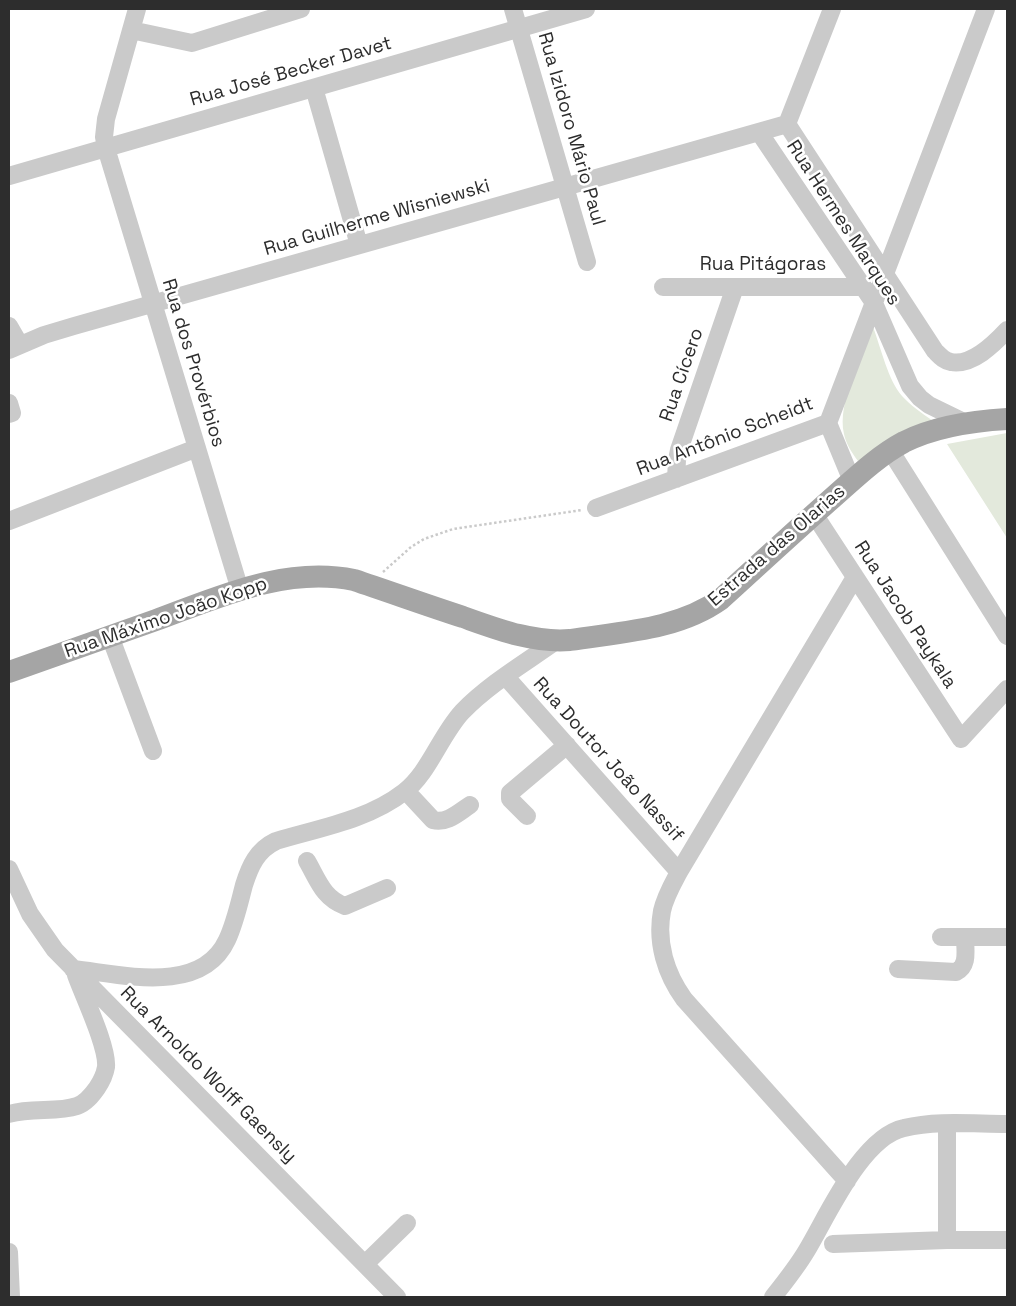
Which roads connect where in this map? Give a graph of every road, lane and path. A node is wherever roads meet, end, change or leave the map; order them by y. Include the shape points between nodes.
1 (137, 9) edge
2 (301, 9) edge
3 (513, 9) edge
4 (586, 9) edge
5 (832, 9) edge
6 (986, 9) edge
7 (519, 28) junction
8 (131, 30) junction
9 (314, 88) junction
10 (787, 124) junction
11 (759, 132) junction
12 (106, 148) junction
13 (9, 176) edge
14 (565, 187) junction
15 (359, 245) junction
16 (587, 262) dead end
17 (885, 276) junction
18 (663, 287) dead end
19 (735, 287) junction
20 (863, 287) junction
21 (153, 303) junction
22 (874, 303) junction
23 (9, 326) edge
24 (1007, 330) edge
25 (14, 348) edge
26 (9, 403) edge
27 (9, 414) edge
28 (1007, 419) edge
29 (828, 423) junction
30 (966, 423) junction
31 (197, 448) junction
32 (890, 450) junction
33 (676, 479) junction
34 (852, 481) junction
35 (596, 508) joint
36 (814, 514) junction
37 (9, 520) edge
38 (855, 577) junction
39 (368, 584) junction
40 (240, 590) junction
41 (110, 636) junction
42 (1007, 636) edge
43 (556, 641) junction
44 (9, 672) edge
45 (506, 677) junction
46 (1007, 689) edge
47 (567, 745) junction
48 (154, 751) dead end
49 (406, 791) junction
50 (470, 805) dead end
51 (527, 816) dead end
52 (307, 861) dead end
53 (9, 869) edge
54 (679, 872) junction
55 (387, 888) dead end
56 (941, 937) dead end
57 (965, 937) junction
58 (1007, 937) edge
59 (74, 969) junction
60 (898, 969) dead end
61 (9, 1114) edge
62 (947, 1124) junction
63 (1007, 1124) edge
64 (847, 1181) junction
65 (407, 1223) dead end
66 (947, 1240) junction
67 (1007, 1240) edge
68 (833, 1244) dead end
69 (9, 1252) edge
70 (365, 1264) junction
71 (10, 1297) edge
72 (397, 1297) edge
73 (773, 1297) edge

1 - 8 street, Rua dos Provérbios
2 - 8 street via 192,43
3 - 7 street, Rua Izidoro Mário Paul
4 - 7 street, Rua José Becker Davet
5 - 10 street, Rua Hermes Marques
6 - 17 street, Rua Antônio Scheidt
7 - 9 street, Rua José Becker Davet
7 - 14 street, Rua Izidoro Mário Paul
8 - 12 street, Rua dos Provérbios via 106,118
9 - 12 street, Rua José Becker Davet
9 - 15 street
10 - 11 street, Rua Hermes Marques
10 - 17 street, Rua Hermes Marques
11 - 14 street, Rua Guilherme Wisniewski
11 - 20 street, Rua Hermes Marques
12 - 13 street, Rua José Becker Davet
12 - 21 street, Rua dos Provérbios
14 - 15 street, Rua Guilherme Wisniewski
14 - 16 street, Rua Izidoro Mário Paul
15 - 21 street, Rua Guilherme Wisniewski
17 - 22 street, Rua Antônio Scheidt
17 - 24 street, Rua Hermes Marques via 943,359 951,362 971,359
18 - 19 street, Rua Pitágoras
19 - 20 street, Rua Pitágoras
19 - 33 street, Rua Cícero via 679,450
20 - 22 street, Rua Hermes Marques
21 - 25 street, Rua Guilherme Wisniewski
21 - 31 street, Rua dos Provérbios
22 - 29 street, Rua Antônio Scheidt
22 - 30 street, Rua Hermes Marques via 910,386 929,405
23 - 25 street
26 - 27 street via 12,412
28 - 30 main road, Estrada das Olarias
29 - 33 street, Rua Antônio Scheidt
29 - 34 street
30 - 32 main road, Estrada das Olarias via 918,436
31 - 37 street
31 - 40 street, Rua dos Provérbios
32 - 34 main road, Estrada das Olarias
32 - 42 street
33 - 35 street, Rua Antônio Scheidt
34 - 36 main road, Estrada das Olarias
35 - 39 path via 453,528 411,547
36 - 38 street, Rua Jacob Paykala
36 - 43 main road, Estrada das Olarias via 721,598 696,614 665,624
38 - 46 street, Rua Jacob Paykala via 960,739
38 - 54 street
39 - 40 main road, Rua Máximo João Kopp via 316,576 291,578
39 - 43 main road, Rua Máximo João Kopp via 515,634
40 - 41 main road, Rua Máximo João Kopp
41 - 44 main road, Rua Máximo João Kopp
41 - 48 street
43 - 45 street, Estrada das Olarias
45 - 47 street, Rua Doutor João Nassif
45 - 49 street, Estrada das Olarias via 461,713
47 - 51 street via 510,793 510,799
47 - 54 street, Rua Doutor João Nassif
49 - 50 street via 433,820 439,822
49 - 59 street, Estrada das Olarias via 368,813 276,840 259,852 249,870 227,941 207,965 196,971 157,978
52 - 55 street via 326,896 336,903 345,906
53 - 59 street, Rua Arnoldo Wolff Gaensly via 30,914
54 - 64 street via 662,912 661,932 663,954 675,986
56 - 57 street
57 - 58 street
57 - 60 street via 965,964 956,972
59 - 61 street via 104,1052 106,1067 100,1083 92,1096 80,1105
59 - 70 street, Rua Arnoldo Wolff Gaensly
62 - 63 street
62 - 64 street via 893,1132 868,1151
62 - 66 street
64 - 73 street via 805,1253
65 - 70 street
66 - 67 street
66 - 68 street
69 - 71 street
70 - 72 street, Rua Arnoldo Wolff Gaensly

